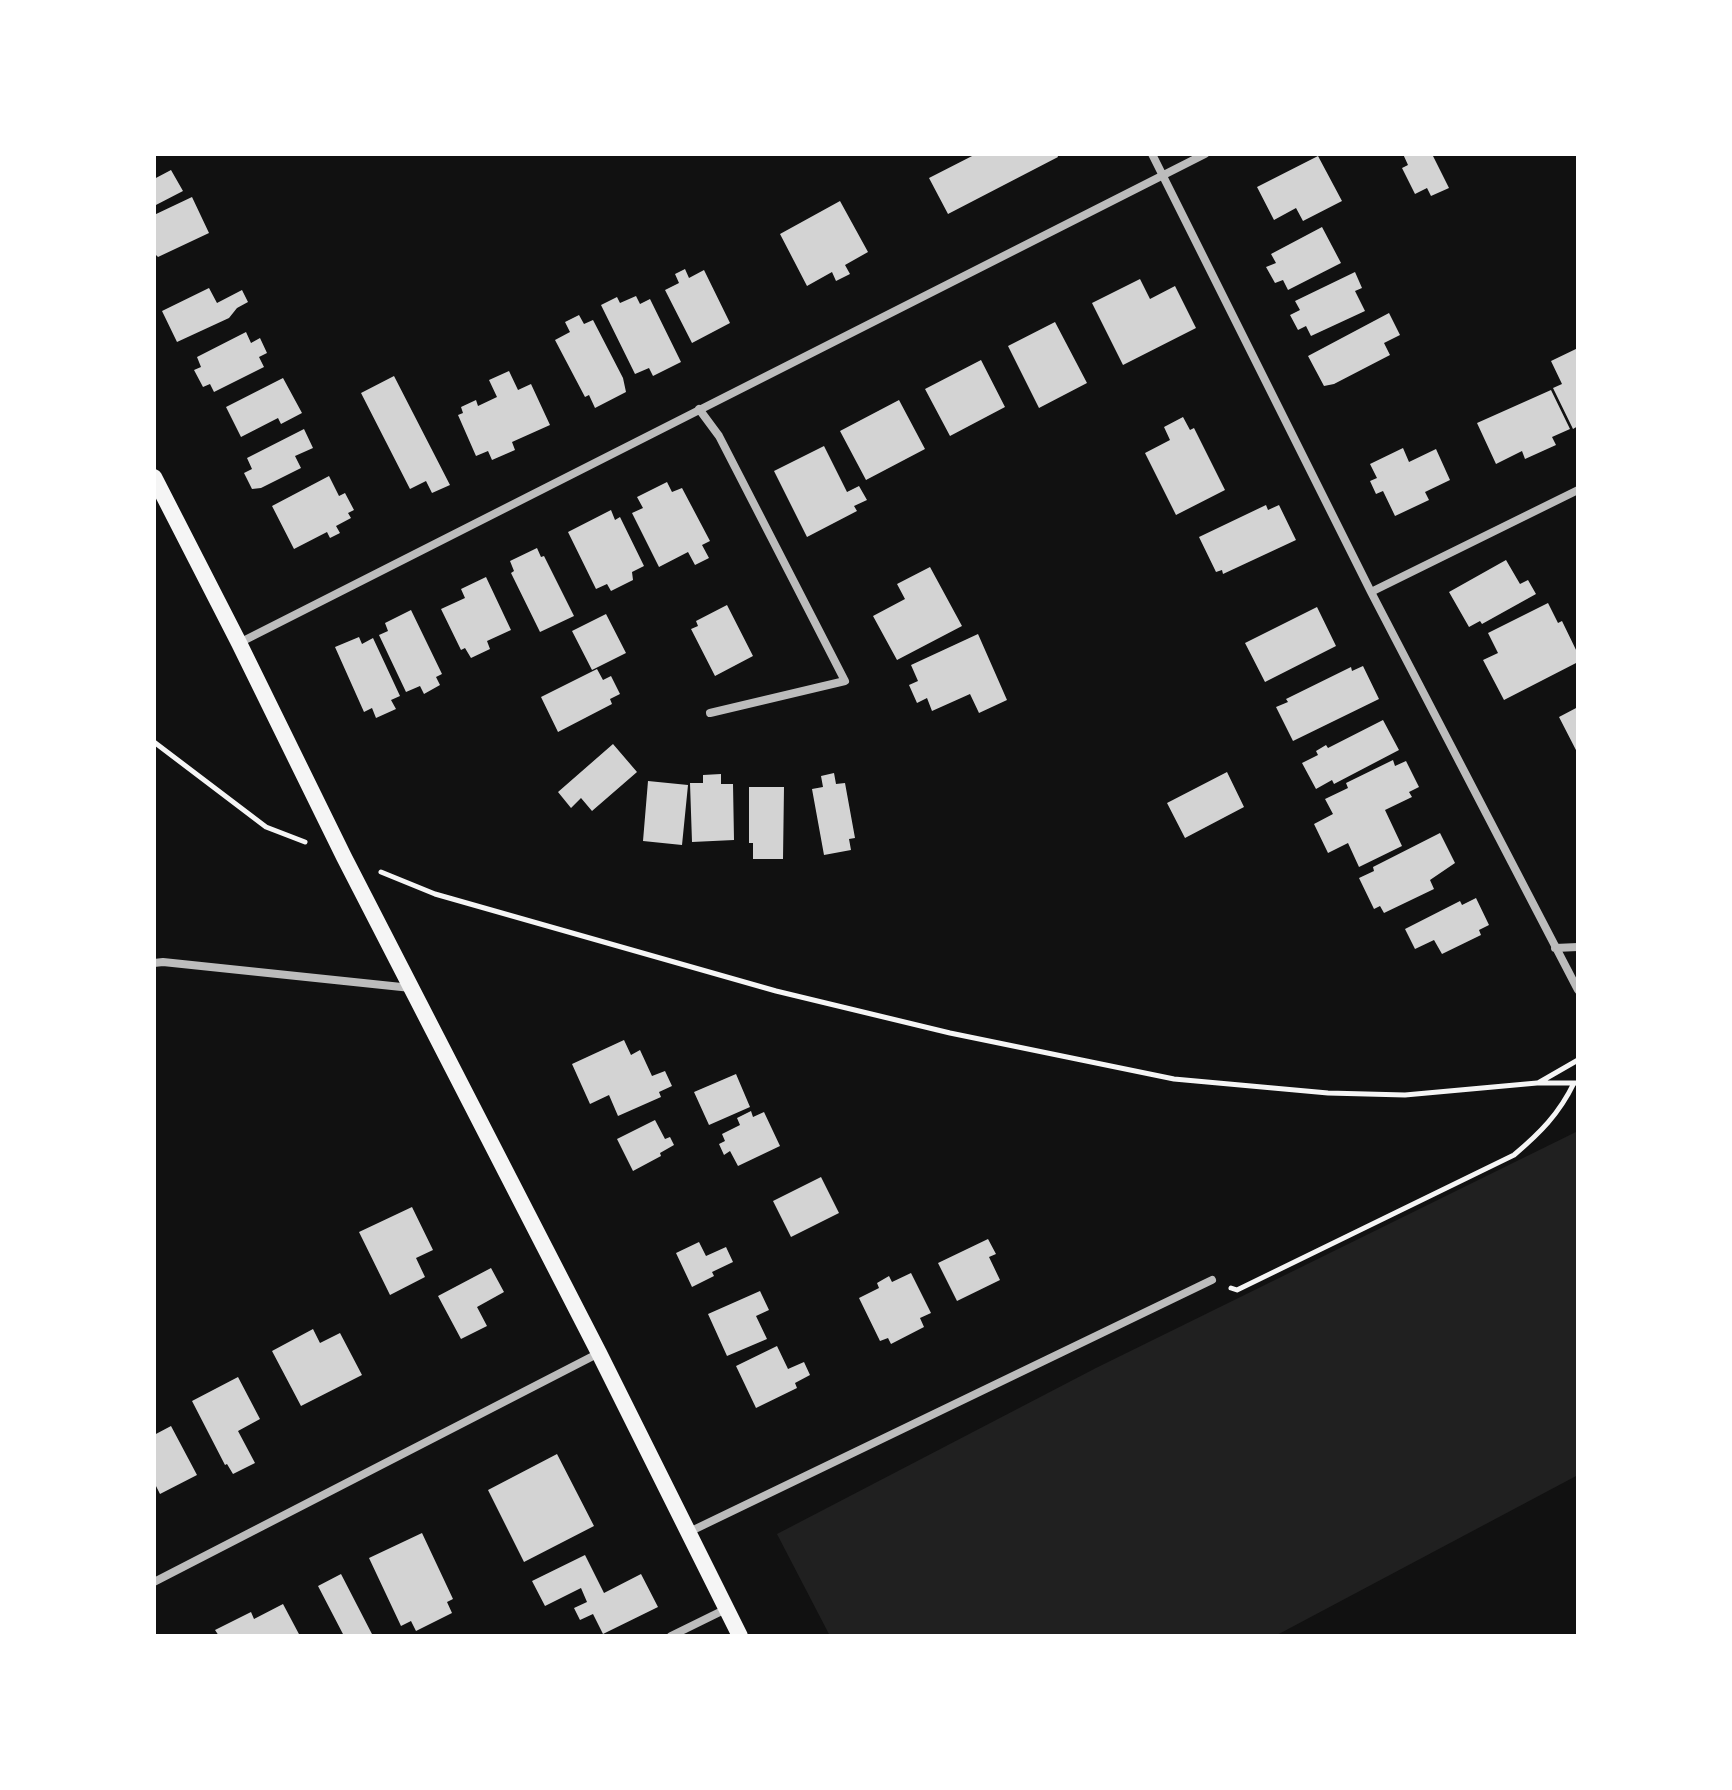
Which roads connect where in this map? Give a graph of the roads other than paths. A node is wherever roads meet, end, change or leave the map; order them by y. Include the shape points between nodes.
1 (1152, 154) edge
2 (1205, 154) edge
3 (1163, 176) junction
4 (699, 409) junction
5 (154, 477) edge
6 (1578, 490) edge
7 (1371, 592) junction
8 (239, 643) junction
9 (710, 713) dead end
10 (1578, 947) edge
11 (1555, 948) junction
12 (154, 963) edge
13 (412, 989) junction
14 (1578, 990) edge
15 (1212, 1280) road end
16 (599, 1353) junction
17 (689, 1532) junction
18 (154, 1582) edge
19 (726, 1609) junction
20 (671, 1636) edge
21 (740, 1636) edge

1 - 3 street
2 - 3 street
3 - 4 street
3 - 7 street
4 - 8 street
4 - 9 street via 719,436 845,681
5 - 8 main road
6 - 7 street
7 - 11 street
8 - 13 main road
10 - 11 street
11 - 14 street
12 - 13 street
13 - 16 main road
15 - 17 street
16 - 17 main road
16 - 18 street
17 - 19 main road
19 - 20 street
19 - 21 main road

